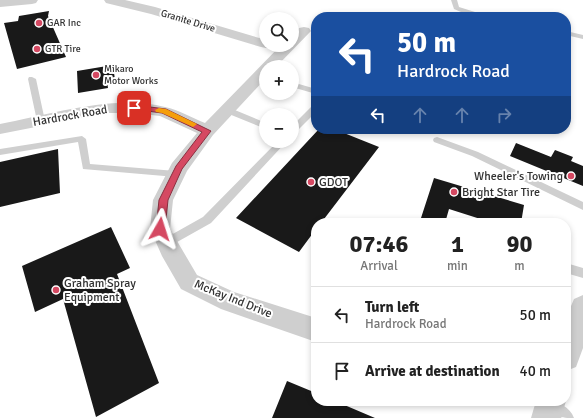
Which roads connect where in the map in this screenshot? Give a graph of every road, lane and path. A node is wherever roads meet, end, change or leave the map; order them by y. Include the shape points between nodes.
1 (32, 0) edge
2 (110, 0) edge
3 (454, 0) edge
4 (0, 4) edge
5 (466, 12) edge
6 (304, 31) dead end
7 (571, 34) edge
8 (299, 36) edge
9 (583, 36) edge
10 (259, 43) edge
11 (283, 52) edge
12 (276, 60) edge
13 (259, 78) edge
14 (32, 79) dead end
15 (299, 86) edge
16 (311, 90) edge
17 (227, 110) junction
18 (311, 112) edge
19 (41, 121) junction
20 (259, 123) edge
21 (299, 124) edge
22 (0, 129) edge
23 (207, 131) junction
24 (436, 140) dead end
25 (276, 148) edge
26 (0, 152) edge
27 (176, 174) junction
28 (583, 206) edge
29 (166, 243) junction
30 (571, 269) edge
31 (583, 273) edge
32 (583, 307) edge
33 (311, 328) edge
34 (571, 342) edge

1 - 4 street
2 - 10 street, Granite Drive
3 - 5 lane via 456,8
6 - 8 street, McKay Ind Drive
7 - 9 lane
11 - 12 street, McKay Ind Drive
13 - 17 street, McKay Ind Drive
14 - 19 lane
15 - 16 lane
17 - 20 lane
17 - 23 street, McKay Ind Drive
18 - 21 lane
19 - 22 street, Hardrock Road
19 - 23 street, Hardrock Road via 107,108 134,108 163,111
23 - 27 street, McKay Ind Drive
24 - 28 lane via 475,154
25 - 29 lane via 207,220
26 - 27 lane via 82,139 86,167
27 - 29 street, McKay Ind Drive via 163,200 160,229
29 - 33 street, McKay Ind Drive via 189,282 229,301
30 - 31 lane
32 - 34 street

